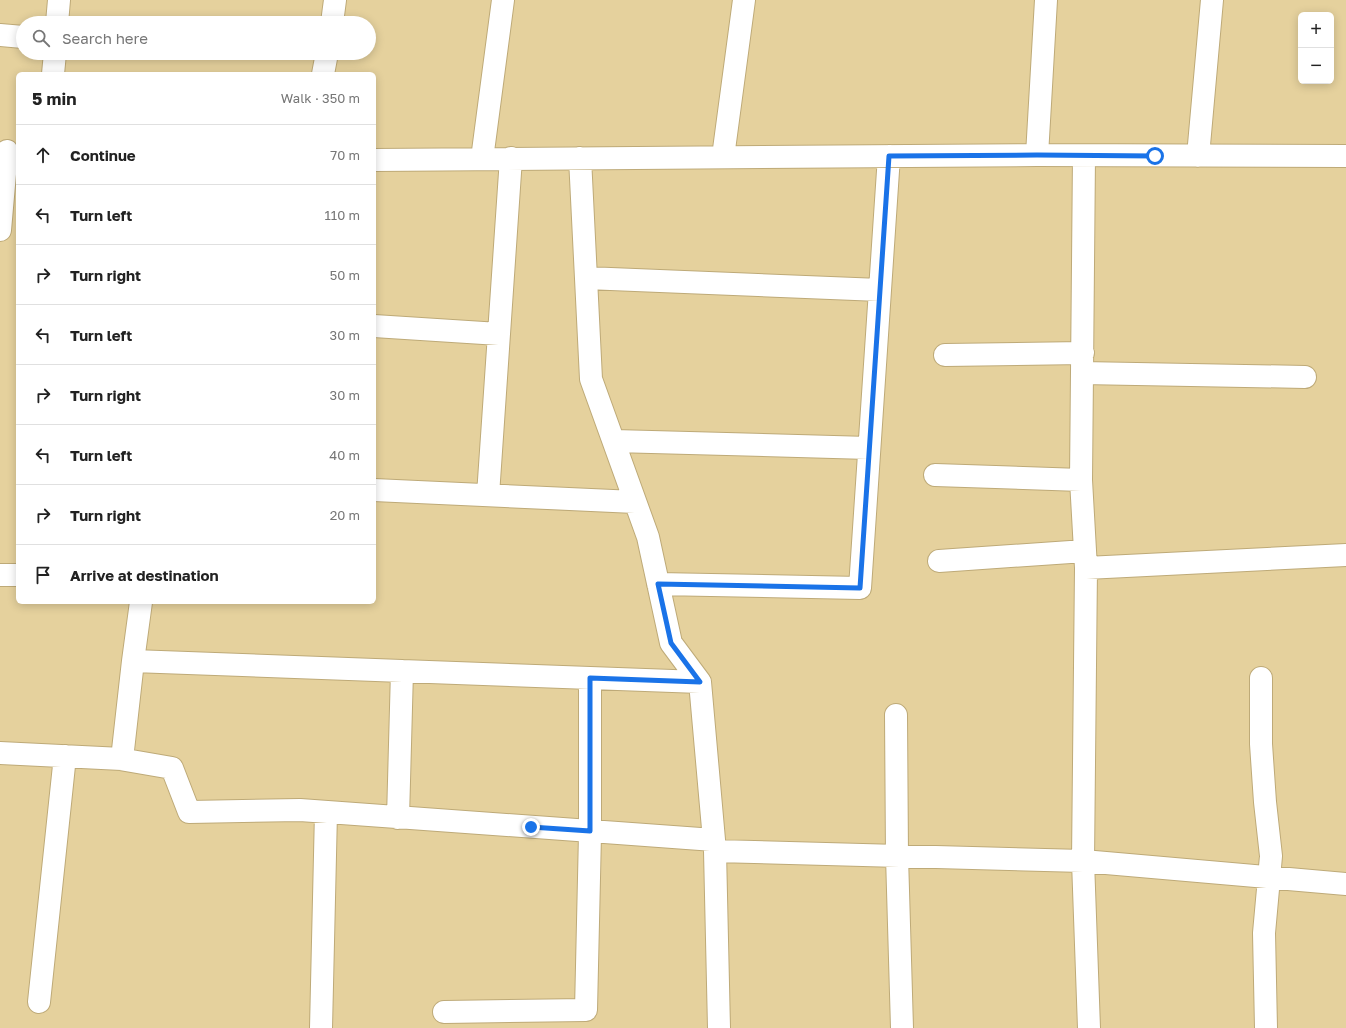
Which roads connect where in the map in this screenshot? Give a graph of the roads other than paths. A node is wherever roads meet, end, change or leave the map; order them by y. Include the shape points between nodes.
1 (59, 0) edge
2 (336, 0) edge
3 (503, 0) edge
4 (744, 0) edge
5 (1046, 0) edge
6 (1212, 0) edge
7 (58, 16) edge
8 (333, 16) edge
9 (0, 35) edge
10 (16, 36) edge
11 (54, 60) edge
12 (326, 60) edge
13 (53, 72) edge
14 (323, 72) edge
15 (8, 151) edge
16 (1037, 155) junction
17 (889, 156) junction
18 (1084, 156) junction
19 (1198, 156) junction
20 (1346, 156) edge
21 (723, 157) junction
22 (511, 158) junction
23 (580, 158) junction
24 (482, 159) junction
25 (376, 160) edge
26 (0, 230) edge
27 (586, 278) junction
28 (880, 290) junction
29 (376, 326) edge
30 (499, 334) junction
31 (945, 355) dead end
32 (1082, 363) junction
33 (1305, 377) dead end
34 (614, 441) junction
35 (869, 448) junction
36 (935, 475) dead end
37 (1081, 480) junction
38 (376, 490) edge
39 (488, 495) junction
40 (635, 502) junction
41 (1346, 555) edge
42 (1085, 559) junction
43 (939, 561) dead end
44 (0, 575) edge
45 (16, 575) edge
46 (658, 584) junction
47 (141, 604) edge
48 (133, 661) junction
49 (402, 671) junction
50 (590, 678) junction
51 (1261, 678) dead end
52 (700, 682) junction
53 (896, 715) dead end
54 (0, 753) edge
55 (65, 756) junction
56 (114, 758) junction
57 (326, 812) junction
58 (398, 818) junction
59 (590, 831) junction
60 (714, 846) junction
61 (897, 856) junction
62 (1083, 861) junction
63 (1269, 877) junction
64 (1346, 884) edge
65 (39, 1002) dead end
66 (444, 1012) dead end
67 (321, 1028) edge
68 (719, 1028) edge
69 (902, 1028) edge
70 (1089, 1028) edge
71 (1266, 1028) edge

1 - 7 street
2 - 8 street
3 - 24 street
4 - 21 street
5 - 16 street
6 - 19 street
9 - 10 street
11 - 13 street
12 - 14 street
15 - 26 street
16 - 17 street
16 - 18 street
17 - 21 street
17 - 28 street
18 - 19 street
18 - 32 street
19 - 20 street
21 - 23 street
22 - 23 street
22 - 24 street
22 - 30 street
23 - 27 street
24 - 25 street
27 - 28 street
27 - 34 street via 591,379
28 - 35 street
29 - 30 street
30 - 39 street
31 - 32 street
32 - 33 street
32 - 37 street
34 - 35 street
34 - 40 street
35 - 46 street via 860,588
36 - 37 street
37 - 42 street
38 - 39 street
39 - 40 street
40 - 46 street via 648,537
41 - 42 street
42 - 43 street
42 - 62 street
44 - 45 street
46 - 52 street via 671,643
47 - 48 street
48 - 49 street
48 - 56 street via 122,758
49 - 50 street
49 - 58 street
50 - 52 street
50 - 59 street
51 - 63 street via 1261,744 1271,856
52 - 60 street
53 - 61 street
54 - 55 street
55 - 56 street
55 - 65 street
56 - 57 street via 172,768 189,812
57 - 58 street
57 - 67 street
58 - 59 street
59 - 60 street
59 - 66 street via 586,1010
60 - 61 street
60 - 68 street
61 - 62 street
61 - 69 street
62 - 63 street
62 - 70 street
63 - 64 street
63 - 71 street via 1264,933

